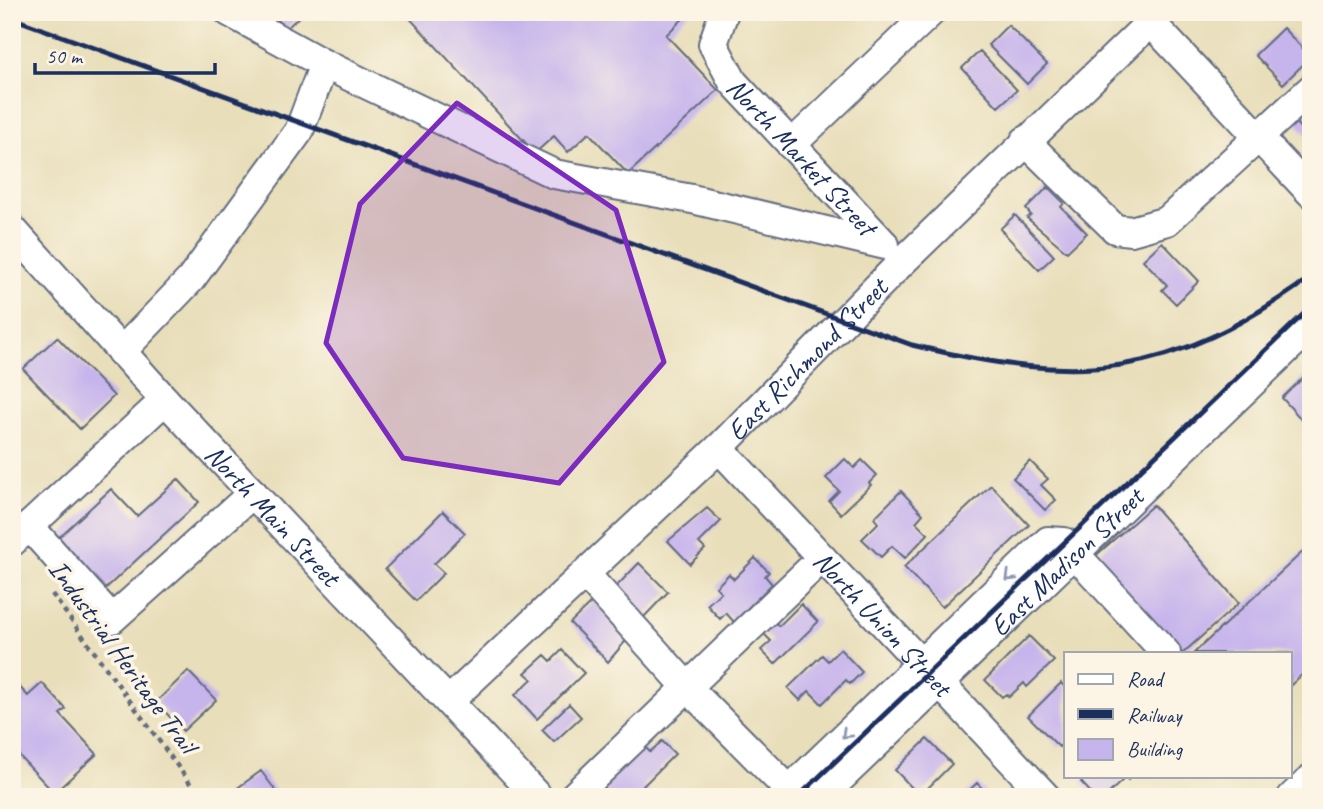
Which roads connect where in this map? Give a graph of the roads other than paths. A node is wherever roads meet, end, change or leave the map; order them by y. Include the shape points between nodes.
1 (229, 12) edge
2 (724, 12) edge
3 (931, 12) edge
4 (1151, 16) edge
5 (324, 64) junction
6 (1311, 89) edge
7 (1260, 139) junction
8 (1025, 141) junction
9 (791, 145) junction
10 (1311, 193) edge
11 (12, 229) edge
12 (893, 253) junction
13 (1311, 326) edge
14 (121, 352) junction
15 (165, 400) junction
16 (719, 448) junction
17 (253, 494) junction
18 (21, 534) edge
19 (1069, 547) junction
20 (822, 558) junction
21 (586, 575) junction
22 (1165, 652) edge
23 (920, 663) junction
24 (940, 684) junction
25 (688, 688) junction
26 (449, 701) junction
27 (789, 794) edge
28 (538, 797) edge
29 (573, 797) edge
30 (821, 797) edge
31 (1046, 797) edge

1 - 5 street
2 - 9 street, North Market Street via 713,44 733,82
3 - 9 street
4 - 7 street
4 - 8 street, East Richmond Street
5 - 12 street via 554,174 692,199
5 - 14 street via 299,131 191,279
6 - 7 street
7 - 8 street via 1167,221 1131,231 1115,229
7 - 10 street
8 - 12 street, East Richmond Street
9 - 12 street, North Market Street
11 - 14 street, North Main Street
12 - 16 street, East Richmond Street
13 - 19 street, East Madison Street
14 - 15 street, North Main Street
15 - 17 street, North Main Street
15 - 18 street
16 - 20 street, North Union Street
16 - 21 street, East Richmond Street
17 - 18 street via 113,620
17 - 26 street, North Main Street
19 - 22 street
19 -> 23 street, East Madison Street via 1048,541
19 - 24 street, East Madison Street
20 - 23 street, North Union Street
20 - 25 street
21 - 25 street
21 - 26 street, East Richmond Street
23 - 24 street, North Union Street
23 -> 27 street, East Madison Street
24 - 30 street, East Madison Street
24 - 31 street, North Union Street
25 - 27 street
25 - 29 street
26 - 28 street, North Main Street

